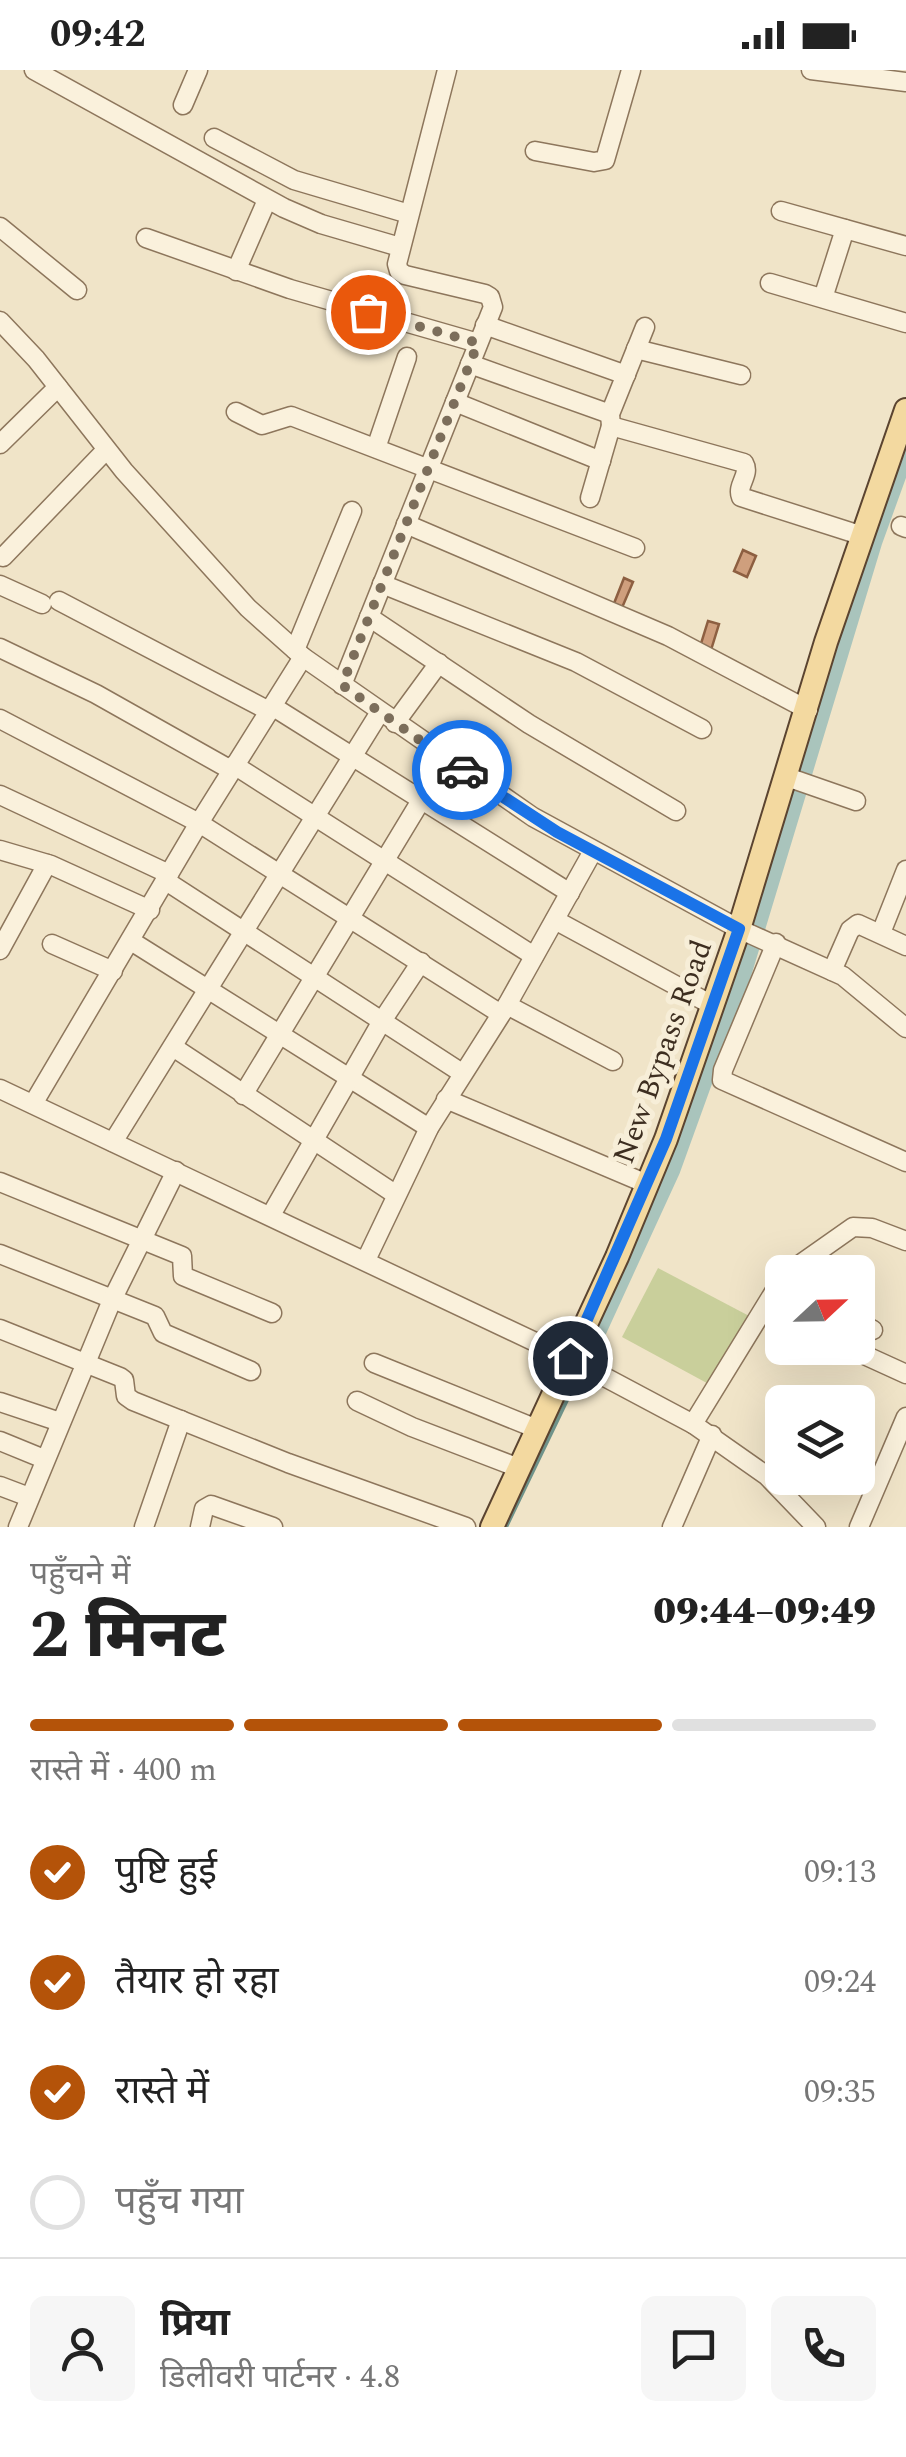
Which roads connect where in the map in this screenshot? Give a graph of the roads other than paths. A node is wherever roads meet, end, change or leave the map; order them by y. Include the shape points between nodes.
1 (34, 70) edge
2 (198, 70) edge
3 (448, 70) edge
4 (631, 70) edge
5 (811, 70) edge
6 (906, 82) edge
7 (183, 105) dead end
8 (214, 138) dead end
9 (535, 151) dead end
10 (267, 200) junction
11 (781, 211) dead end
12 (409, 214) junction
13 (0, 227) edge
14 (845, 229) junction
15 (146, 238) dead end
16 (906, 246) edge
17 (400, 248) junction
18 (236, 271) junction
19 (770, 283) dead end
20 (77, 290) dead end
21 (824, 298) junction
22 (0, 321) edge
23 (906, 322) edge
24 (645, 327) dead end
25 (481, 334) junction
26 (636, 348) junction
27 (407, 357) dead end
28 (470, 364) junction
29 (626, 375) junction
30 (741, 375) dead end
31 (58, 387) junction
32 (455, 402) junction
33 (906, 410) edge
34 (236, 412) dead end
35 (611, 420) junction
36 (2, 437) edge
37 (376, 448) junction
38 (106, 450) junction
39 (601, 461) junction
40 (898, 464) edge
41 (431, 467) junction
42 (590, 498) dead end
43 (352, 511) dead end
44 (406, 524) junction
45 (863, 536) junction
46 (635, 548) dead end
47 (3, 557) dead end
48 (382, 584) junction
49 (0, 585) edge
50 (369, 617) junction
51 (0, 648) edge
52 (299, 653) junction
53 (438, 663) junction
54 (342, 685) junction
55 (270, 708) junction
56 (808, 710) junction
57 (388, 718) junction
58 (0, 719) edge
59 (702, 729) dead end
60 (352, 757) junction
61 (446, 758) junction
62 (232, 768) junction
63 (796, 780) junction
64 (0, 795) edge
65 (856, 800) dead end
66 (420, 801) junction
67 (676, 811) dead end
68 (314, 816) junction
69 (198, 823) junction
70 (593, 851) junction
71 (2, 855) edge
72 (384, 860) junction
73 (47, 864) junction
74 (906, 870) edge
75 (278, 874) junction
76 (168, 877) junction
77 (570, 893) junction
78 (150, 910) junction
79 (348, 918) junction
80 (554, 920) junction
81 (243, 933) junction
82 (881, 933) junction
83 (757, 936) junction
84 (131, 941) junction
85 (52, 944) dead end
86 (906, 946) edge
87 (0, 950) edge
88 (534, 956) junction
89 (421, 962) junction
90 (832, 970) junction
91 (113, 971) junction
92 (315, 978) junction
93 (209, 990) junction
94 (712, 1005) junction
95 (504, 1010) junction
96 (382, 1021) junction
97 (906, 1028) edge
98 (280, 1036) junction
99 (174, 1046) junction
100 (613, 1061) dead end
101 (462, 1073) junction
102 (348, 1080) junction
103 (0, 1089) edge
104 (243, 1095) junction
105 (446, 1099) junction
106 (33, 1104) junction
107 (429, 1128) junction
108 (313, 1140) junction
109 (113, 1142) junction
110 (906, 1162) edge
111 (176, 1171) junction
112 (0, 1182) edge
113 (648, 1184) junction
114 (395, 1194) junction
115 (271, 1215) junction
116 (142, 1240) junction
117 (906, 1241) edge
118 (0, 1254) edge
119 (816, 1255) edge
120 (366, 1260) junction
121 (112, 1300) junction
122 (765, 1302) edge
123 (762, 1306) junction
124 (765, 1308) edge
125 (272, 1313) dead end
126 (0, 1329) edge
127 (570, 1358) junction
128 (875, 1360) edge
129 (85, 1362) junction
130 (374, 1363) dead end
131 (251, 1371) dead end
132 (906, 1374) edge
133 (357, 1401) dead end
134 (0, 1402) edge
135 (906, 1417) edge
136 (181, 1420) junction
137 (60, 1422) junction
138 (693, 1424) junction
139 (537, 1429) junction
140 (712, 1435) junction
141 (0, 1441) edge
142 (44, 1459) junction
143 (519, 1468) junction
144 (0, 1486) edge
145 (30, 1497) junction
146 (18, 1527) edge
147 (138, 1527) edge
148 (200, 1527) edge
149 (273, 1527) edge
150 (466, 1527) edge
151 (492, 1527) edge
152 (672, 1527) edge
153 (816, 1527) edge
154 (859, 1527) edge

1 - 10 street
2 - 7 street
3 - 12 street
4 - 9 street via 604,160
5 - 6 street
8 - 12 street via 311,186
10 - 17 street
10 - 18 street
11 - 14 street
12 - 17 street
13 - 20 street
14 - 16 street
14 - 21 street
15 - 18 street
17 - 25 street via 397,264 405,275 490,297 493,307
18 - 25 street
19 - 21 street
21 - 23 street
22 - 31 street
24 - 26 street
25 - 28 street
25 - 29 street
26 - 29 street
26 - 30 street
27 - 37 street
28 - 32 street
28 - 35 street
29 - 35 street
31 - 36 street
31 - 38 street
32 - 39 street
32 - 41 street
33 - 40 main road, New Bypass Road
34 - 37 street via 262,425 291,416
35 - 39 street
35 - 45 street via 744,463 741,498
37 - 41 street
38 - 47 street
38 - 52 street via 248,608
39 - 42 street
40 - 45 main road, New Bypass Road
41 - 44 street
41 - 46 street
43 - 52 street
44 - 48 street
44 - 56 street via 668,636
45 - 56 main road, New Bypass Road
48 - 50 street
48 - 59 street via 576,662
49 - 55 street
50 - 53 street
50 - 54 street
51 - 62 street
52 - 54 street
52 - 55 street
53 - 57 street
53 - 67 street
54 - 57 street
55 - 60 street
55 - 62 street
56 - 63 main road, New Bypass Road
57 - 60 street
57 - 61 street
58 - 69 street
60 - 66 street
60 - 68 street
61 - 66 street
61 - 70 street
62 - 68 street
62 - 69 street
63 - 65 street
63 - 83 main road, New Bypass Road
64 - 76 street
66 - 72 street
66 - 77 street
68 - 72 street
68 - 75 street
69 - 75 street
69 - 76 street
70 - 77 street
70 - 83 street
71 - 73 street
72 - 79 street
72 - 88 street
73 - 78 street
73 - 87 street
74 - 82 street
75 - 79 street
75 - 81 street
76 - 78 street
76 - 81 street
77 - 80 street
78 - 84 street
79 - 89 street
79 - 92 street
80 - 88 street
80 - 94 street
81 - 92 street
81 - 93 street
82 - 86 street
82 - 90 street via 853,925
83 - 90 street
83 - 94 main road, New Bypass Road
83 - 110 street via 722,1080
84 - 91 street
84 - 93 street
85 - 91 street
88 - 95 street
89 - 95 street
89 - 96 street
90 - 97 street
91 - 106 street
92 - 96 street
92 - 98 street
93 - 98 street
93 - 99 street
94 - 113 main road, New Bypass Road
95 - 100 street
95 - 101 street
96 - 101 street
96 - 102 street
98 - 102 street
98 - 104 street
99 - 104 street
99 - 109 street
101 - 105 street
102 - 107 street
102 - 108 street
103 - 106 street
104 - 108 street
105 - 107 street
105 - 113 street
106 - 109 street
107 - 114 street
108 - 114 street
108 - 115 street
109 - 111 street
111 - 115 street
111 - 116 street
112 - 116 street
113 - 127 main road, New Bypass Road
114 - 120 street
115 - 120 street
116 - 121 street
116 - 125 street via 182,1256 183,1276
117 - 119 street via 854,1227
118 - 121 street
120 - 127 street
121 - 129 street
121 - 131 street via 158,1318 169,1336
122 - 123 street
123 - 124 street
123 - 138 street
126 - 129 street
127 - 138 street
127 - 139 main road, New Bypass Road
128 - 132 street
129 - 136 street via 124,1380 129,1399
129 - 137 street
130 - 139 street
133 - 143 street
134 - 137 street
135 - 154 street
136 - 147 street
136 - 150 street
137 - 142 street
138 - 140 street
139 - 143 main road, New Bypass Road
140 - 152 street
140 - 153 street via 767,1476
141 - 142 street
142 - 145 street
143 - 151 main road, New Bypass Road
144 - 145 street
145 - 146 street
148 - 149 street via 211,1505

